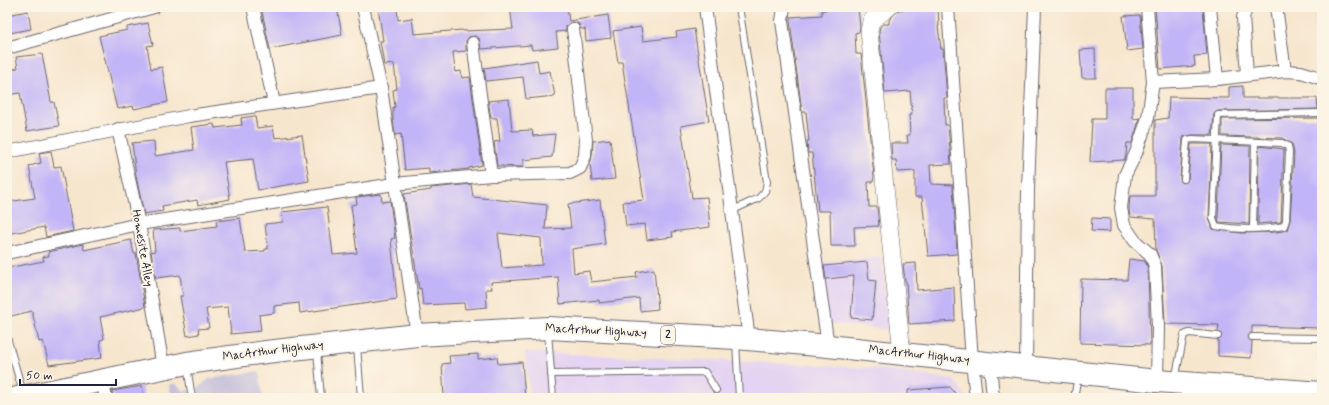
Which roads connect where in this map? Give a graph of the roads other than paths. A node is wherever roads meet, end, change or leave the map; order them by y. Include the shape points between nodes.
1 (253, 7) edge
2 (363, 7) edge
3 (705, 7) edge
4 (739, 7) edge
5 (784, 7) edge
6 (889, 7) edge
7 (948, 7) edge
8 (1035, 7) edge
9 (1147, 7) edge
10 (1210, 7) edge
11 (1247, 7) edge
12 (1276, 7) edge
13 (148, 8) edge
14 (573, 29) dead end
15 (473, 42) dead end
16 (7, 48) edge
17 (1285, 71) junction
18 (1247, 75) junction
19 (1217, 78) junction
20 (1320, 78) dead end
21 (1153, 82) junction
22 (380, 88) junction
23 (274, 103) junction
24 (1322, 113) edge
25 (118, 129) junction
26 (1216, 140) junction
27 (1255, 142) junction
28 (7, 152) edge
29 (491, 175) junction
30 (1184, 179) dead end
31 (394, 184) junction
32 (731, 211) junction
33 (139, 224) junction
34 (1253, 228) junction
35 (7, 253) edge
36 (548, 328) junction
37 (418, 335) junction
38 (1218, 336) dead end
39 (7, 337) edge
40 (1252, 337) dead end
41 (1322, 338) edge
42 (742, 339) junction
43 (356, 341) junction
44 (316, 345) junction
45 (828, 346) junction
46 (902, 353) junction
47 (981, 362) junction
48 (187, 363) junction
49 (1026, 367) junction
50 (163, 368) junction
51 (1079, 373) junction
52 (551, 374) junction
53 (1175, 386) edge
54 (104, 388) edge
55 (716, 390) dead end
56 (1322, 393) edge
57 (21, 397) edge
58 (192, 398) edge
59 (321, 398) edge
60 (361, 398) edge
61 (553, 398) edge
62 (739, 398) edge
63 (976, 398) edge
64 (993, 398) edge
65 (1074, 398) edge

1 - 23 street
2 - 22 street
3 - 32 street
4 - 32 lane via 767,182 765,192 759,198
5 - 45 street via 782,20
6 - 46 street via 871,21 869,31
7 - 47 street
8 - 49 street via 1028,189
9 - 21 street
10 - 19 street
11 - 18 street via 1242,17
12 - 17 street
13 - 16 street
14 - 29 street via 586,140 585,156 580,168 570,173
15 - 29 street
17 - 18 street
17 - 20 street via 1301,72
18 - 19 street
19 - 21 street
21 - 53 street via 1148,118 1125,175 1121,208 1124,225 1135,241 1150,254 1155,266 1158,326
22 - 23 street
22 - 31 street
23 - 25 street
24 - 26 lane via 1218,115
25 - 28 street
25 - 33 street, Homesite Alley
26 - 27 lane
26 - 30 lane via 1187,140
26 - 34 lane via 1213,218 1216,226
27 - 34 lane
27 - 34 lane via 1282,143 1288,146 1289,153 1284,226
29 - 31 street
31 - 33 street
31 - 37 street
32 - 42 street
33 - 35 street
33 - 50 street, Homesite Alley
36 - 37 highway, MacArthur Highway / 2
36 - 42 highway, MacArthur Highway / 2
36 - 52 lane
37 - 43 highway, MacArthur Highway / 2
38 - 53 lane via 1184,335
39 - 57 lane
40 - 41 lane
42 - 45 highway, MacArthur Highway / 2
42 - 62 lane
43 - 44 highway, MacArthur Highway / 2
43 - 60 lane
44 - 48 highway, MacArthur Highway / 2
44 - 59 lane
45 - 46 highway, MacArthur Highway / 2
46 - 47 highway, MacArthur Highway / 2
47 - 49 highway, MacArthur Highway / 2
47 - 63 street
47 - 64 street
48 - 50 highway, MacArthur Highway / 2
48 - 58 lane
49 - 51 highway, MacArthur Highway / 2
50 - 54 highway, MacArthur Highway / 2
51 - 53 highway, MacArthur Highway / 2
51 - 65 lane
52 - 55 lane via 705,372
52 - 61 lane
53 - 56 highway, MacArthur Highway / 2
54 - 57 highway, MacArthur Highway / 2

